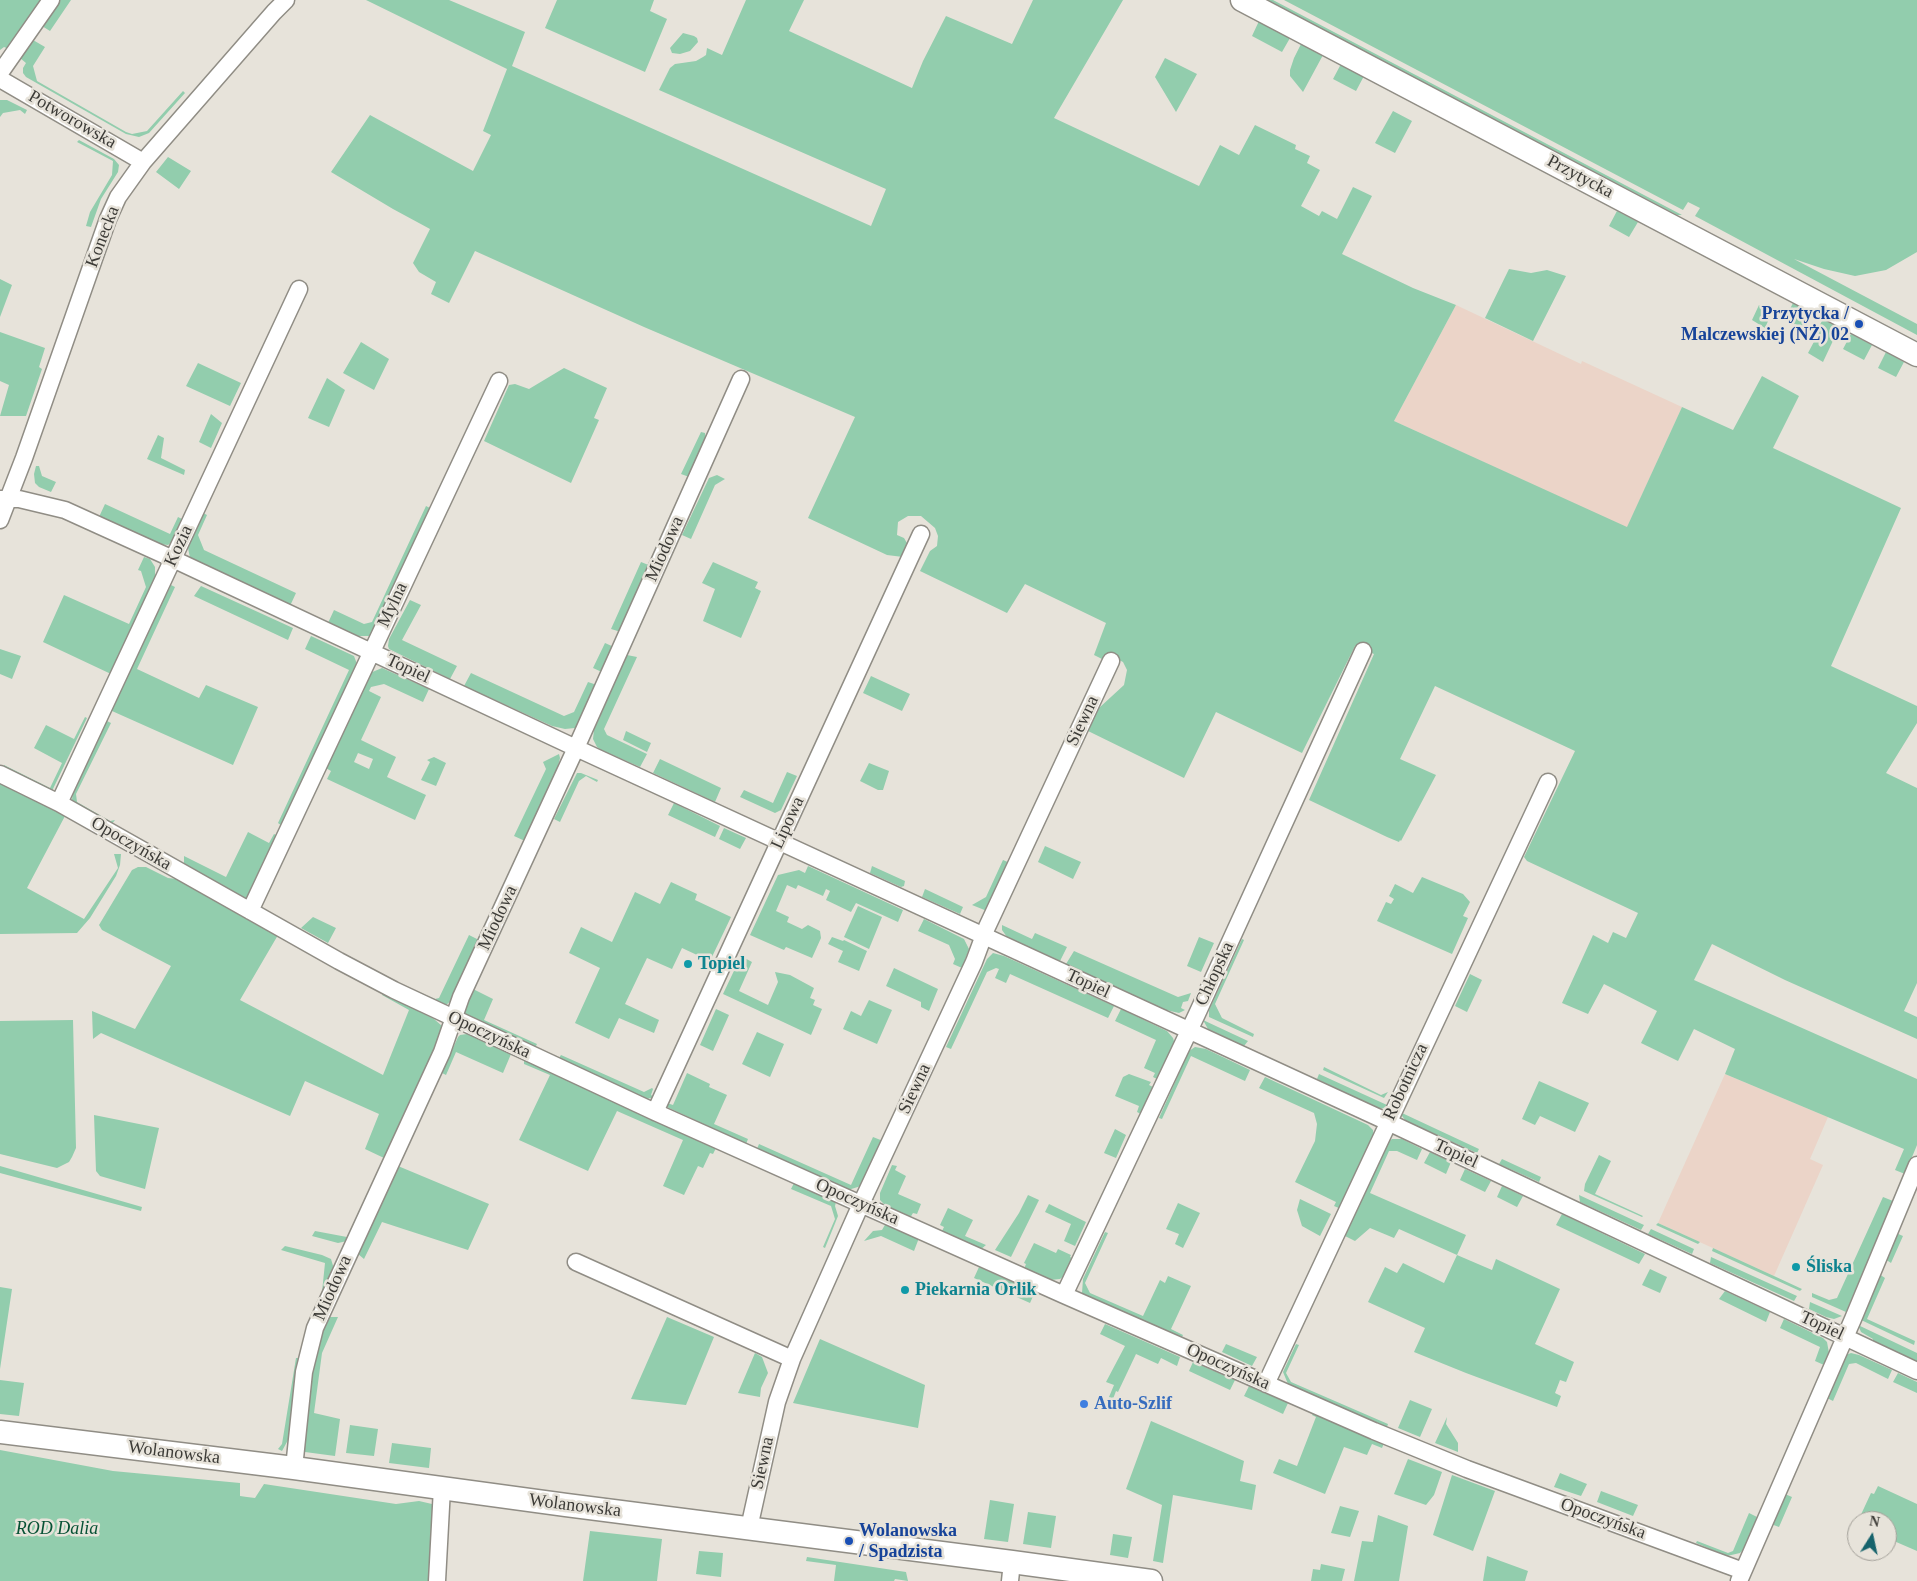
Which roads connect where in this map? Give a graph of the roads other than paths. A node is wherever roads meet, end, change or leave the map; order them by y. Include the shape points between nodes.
1 (51, 0) edge
2 (286, 0) edge
3 (1242, 0) edge
4 (0, 73) edge
5 (0, 79) edge
6 (143, 162) junction
7 (299, 289) dead end
8 (1917, 354) edge
9 (741, 379) dead end
10 (498, 381) dead end
11 (4, 499) edge
12 (0, 520) edge
13 (921, 534) dead end
14 (173, 559) junction
15 (1362, 651) dead end
16 (372, 652) junction
17 (1111, 661) dead end
18 (576, 748) junction
19 (0, 774) edge
20 (1548, 782) dead end
21 (59, 803) junction
22 (779, 841) junction
23 (250, 911) junction
24 (984, 936) junction
25 (454, 1019) junction
26 (1189, 1031) junction
27 (655, 1112) junction
28 (1388, 1122) junction
29 (1917, 1165) edge
30 (861, 1204) junction
31 (576, 1262) dead end
32 (1064, 1295) junction
33 (1845, 1337) junction
34 (792, 1359) junction
35 (1917, 1371) edge
36 (1266, 1384) junction
37 (0, 1432) edge
38 (294, 1468) junction
39 (442, 1488) junction
40 (749, 1528) junction
41 (1011, 1571) edge
42 (1741, 1576) edge
43 (437, 1581) edge
44 (1151, 1581) edge

1 - 4 street
2 - 6 street, Konecka
3 - 8 street, Przytycka
5 - 6 street, Potworowska
6 - 11 street, Konecka via 118,197 108,219
7 - 14 street, Kozia
9 - 18 street, Miodowa
10 - 16 street, Mylna
11 - 12 street, Konecka
11 - 14 street, Topiel via 35,502 65,510
13 - 22 street, Lipowa
14 - 16 street, Topiel
14 - 21 street, Kozia
15 - 26 street, Chłopska
16 - 18 street, Topiel
16 - 23 street, Mylna
17 - 24 street, Siewna
18 - 22 street, Topiel
18 - 25 street, Miodowa via 461,997
19 - 21 street, Opoczyńska
20 - 28 street, Robotnicza
21 - 23 street, Opoczyńska
22 - 24 street, Topiel
22 - 27 street, Lipowa
23 - 25 street, Opoczyńska via 340,962
24 - 26 street, Topiel
24 - 30 street, Siewna
25 - 27 street, Opoczyńska
25 - 38 street, Miodowa via 442,1052 315,1328 304,1372
26 - 28 street, Topiel
26 - 32 street, Chłopska
27 - 30 street, Opoczyńska
28 - 33 street, Topiel
28 - 36 street, Robotnicza
29 - 33 street
30 - 32 street, Opoczyńska
30 - 34 street, Siewna
31 - 34 street
32 - 36 street, Opoczyńska
33 - 35 street, Topiel
33 - 42 street
34 - 40 street, Siewna via 776,1402
36 - 42 street, Opoczyńska via 1466,1469
37 - 38 street, Wolanowska
38 - 39 street, Wolanowska
39 - 40 street, Wolanowska
39 - 43 street
40 - 41 street, Wolanowska
41 - 44 street, Wolanowska

